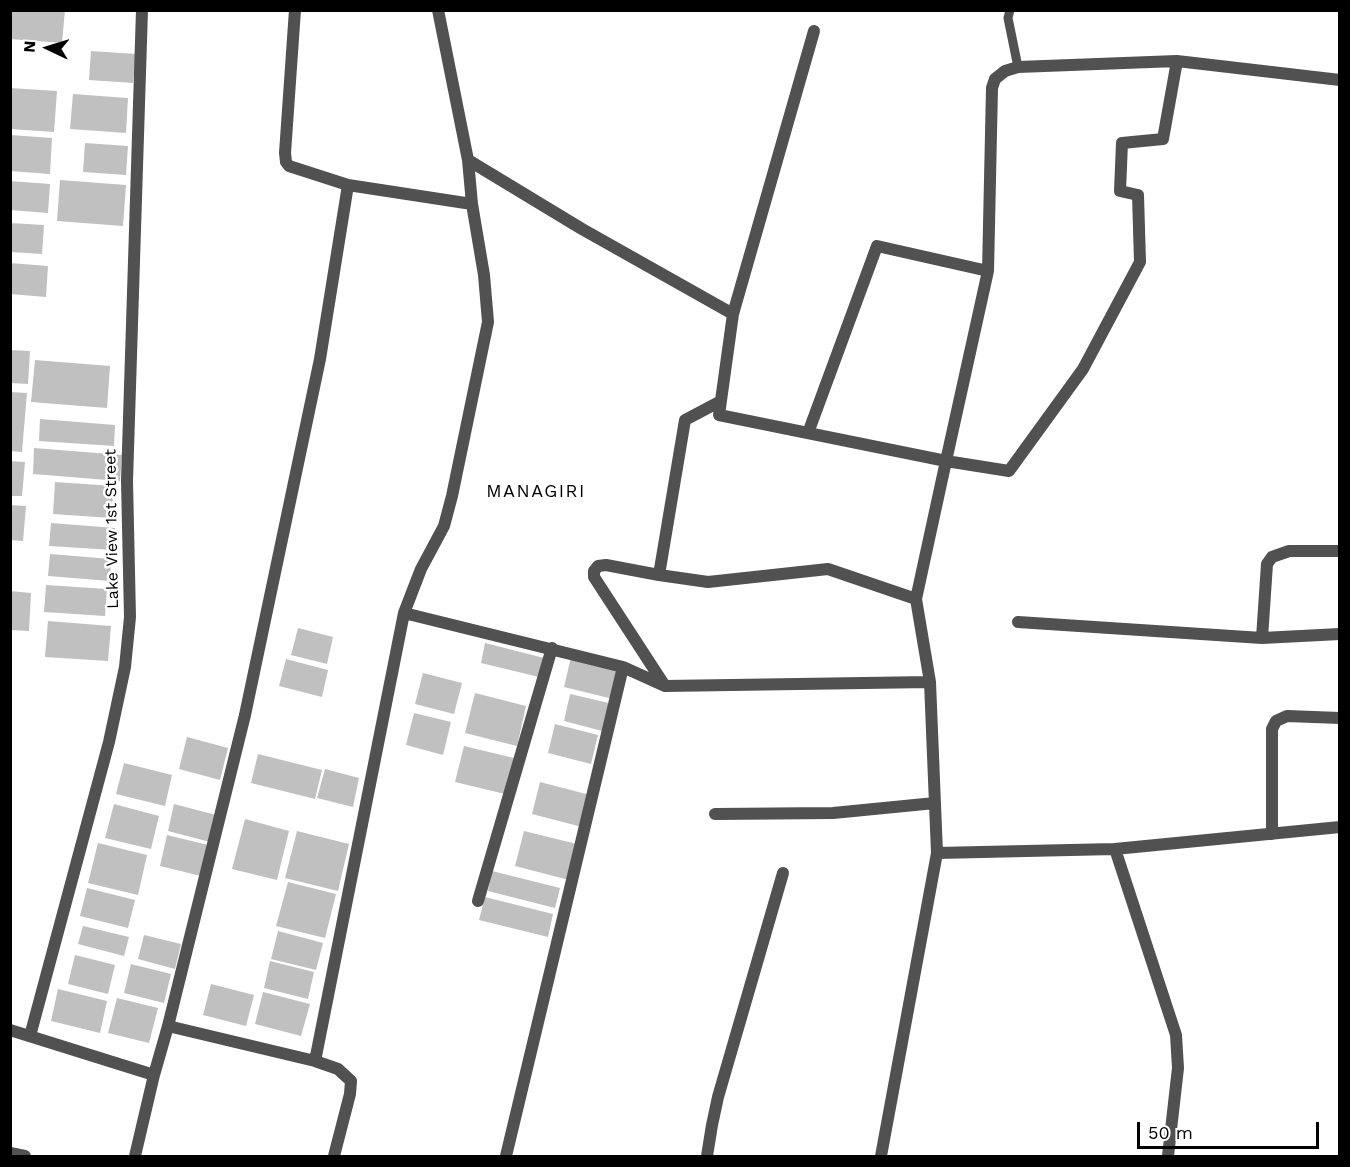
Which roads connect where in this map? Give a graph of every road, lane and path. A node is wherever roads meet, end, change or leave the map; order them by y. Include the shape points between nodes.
1 (142, 10) edge
2 (295, 10) edge
3 (438, 10) edge
4 (1010, 10) edge
5 (814, 31) dead end
6 (1177, 61) junction
7 (1018, 67) junction
8 (1340, 80) edge
9 (468, 160) junction
10 (348, 185) junction
11 (472, 204) junction
12 (988, 271) junction
13 (733, 314) junction
14 (721, 401) junction
15 (808, 433) junction
16 (946, 461) junction
17 (1340, 550) edge
18 (659, 575) junction
19 (915, 598) junction
20 (404, 613) junction
21 (1018, 622) dead end
22 (1340, 634) edge
23 (1262, 638) junction
24 (552, 648) junction
25 (623, 667) junction
26 (930, 682) junction
27 (665, 686) junction
28 (1340, 718) edge
29 (935, 803) junction
30 (715, 814) dead end
31 (1340, 827) edge
32 (1272, 834) junction
33 (1115, 849) junction
34 (937, 853) junction
35 (783, 873) dead end
36 (478, 901) dead end
37 (168, 1026) junction
38 (10, 1030) edge
39 (30, 1036) junction
40 (315, 1061) junction
41 (154, 1075) junction
42 (10, 1153) edge
43 (25, 1156) edge
44 (135, 1156) edge
45 (334, 1156) edge
46 (506, 1156) edge
47 (707, 1156) edge
48 (881, 1156) edge
49 (1168, 1156) edge

1 - 39 street, Lake View 1st Street via 127,481 130,617 125,667 109,742
2 - 10 street via 286,162
3 - 9 street
4 - 7 lane via 1008,18
5 - 13 street
6 - 7 street
6 - 8 street
6 - 16 street via 1163,139 1122,143 1120,191 1138,195 1140,262 1083,369 1009,471
7 - 12 street via 995,79 992,88
9 - 11 street
9 - 13 street
10 - 11 street
10 - 37 street via 320,359 245,716
11 - 20 street via 488,322 444,526
12 - 15 street via 877,246
12 - 16 street
13 - 14 street
14 - 15 street via 719,415
14 - 18 street via 685,420
15 - 16 street
16 - 19 street
17 - 23 street via 1289,551 1272,557 1267,564
18 - 19 street via 708,582 828,569
18 - 27 street via 606,565 594,571 594,577
19 - 26 street
20 - 24 street
20 - 40 street
21 - 23 street
22 - 23 street
24 - 25 street
24 - 36 street
25 - 27 street
25 - 46 street
26 - 27 street
26 - 29 street
28 - 32 street via 1287,716 1276,722 1272,729
29 - 30 street via 834,813
29 - 34 street
31 - 32 street
32 - 33 street
33 - 34 street
33 - 49 street via 1176,1035 1178,1068
34 - 48 street
35 - 47 street via 718,1097
37 - 40 street
37 - 41 street
38 - 39 street
39 - 41 street
40 - 45 street via 338,1069 351,1081
41 - 44 street
42 - 43 street

